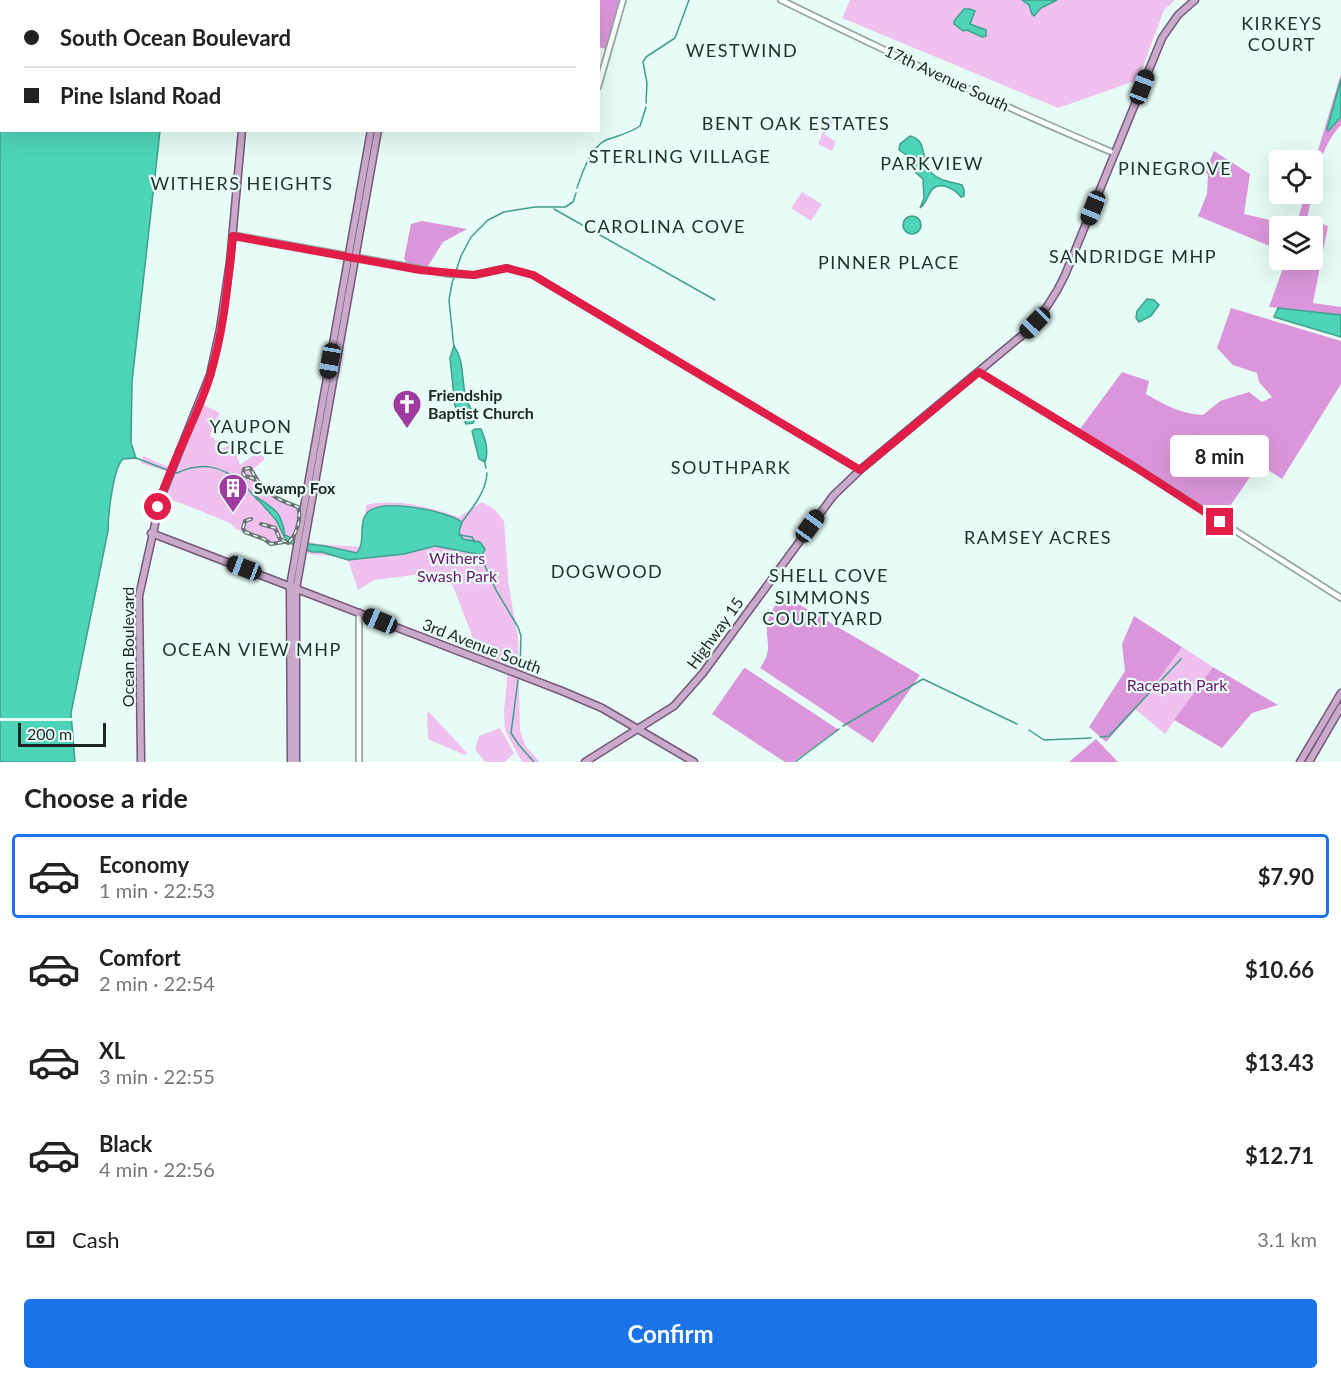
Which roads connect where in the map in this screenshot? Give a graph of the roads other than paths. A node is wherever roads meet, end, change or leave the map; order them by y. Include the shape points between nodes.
1 (623, 0) edge
2 (782, 0) edge
3 (1195, 0) edge
4 (600, 80) edge
5 (242, 132) edge
6 (371, 132) edge
7 (378, 132) edge
8 (1114, 153) junction
9 (233, 236) junction
10 (351, 257) junction
11 (979, 372) junction
12 (860, 470) junction
13 (151, 532) junction
14 (293, 588) junction
15 (1341, 597) edge
16 (359, 612) junction
17 (292, 691) junction
18 (1341, 693) edge
19 (1341, 707) edge
20 (639, 729) junction
21 (141, 762) edge
22 (291, 762) edge
23 (296, 762) edge
24 (359, 762) edge
25 (585, 762) edge
26 (694, 762) edge
27 (1300, 762) edge
28 (1309, 762) edge

1 - 4 street
2 - 8 street, 17th Avenue South
3 - 8 main road, Highway 15 via 1178,15 1162,38
5 - 9 main road, Ocean Boulevard
6 - 10 main road
7 - 10 main road
8 - 11 main road, Highway 15 via 1049,307
9 - 10 street
9 - 13 main road, Ocean Boulevard via 210,375 160,497
10 - 12 street via 449,274 474,275 507,268 533,275
10 - 14 main road
11 - 12 main road, Highway 15
11 - 15 street
12 - 20 main road, Highway 15 via 822,509 685,695
13 - 14 main road, 3rd Avenue South
13 - 21 main road, Ocean Boulevard via 139,596
14 - 16 main road, 3rd Avenue South
14 - 17 main road
16 - 20 main road, 3rd Avenue South via 602,708
16 - 24 street
17 - 22 main road
17 - 23 main road
18 - 27 main road
19 - 28 main road
20 - 25 main road, Highway 15
20 - 26 main road, 3rd Avenue South

